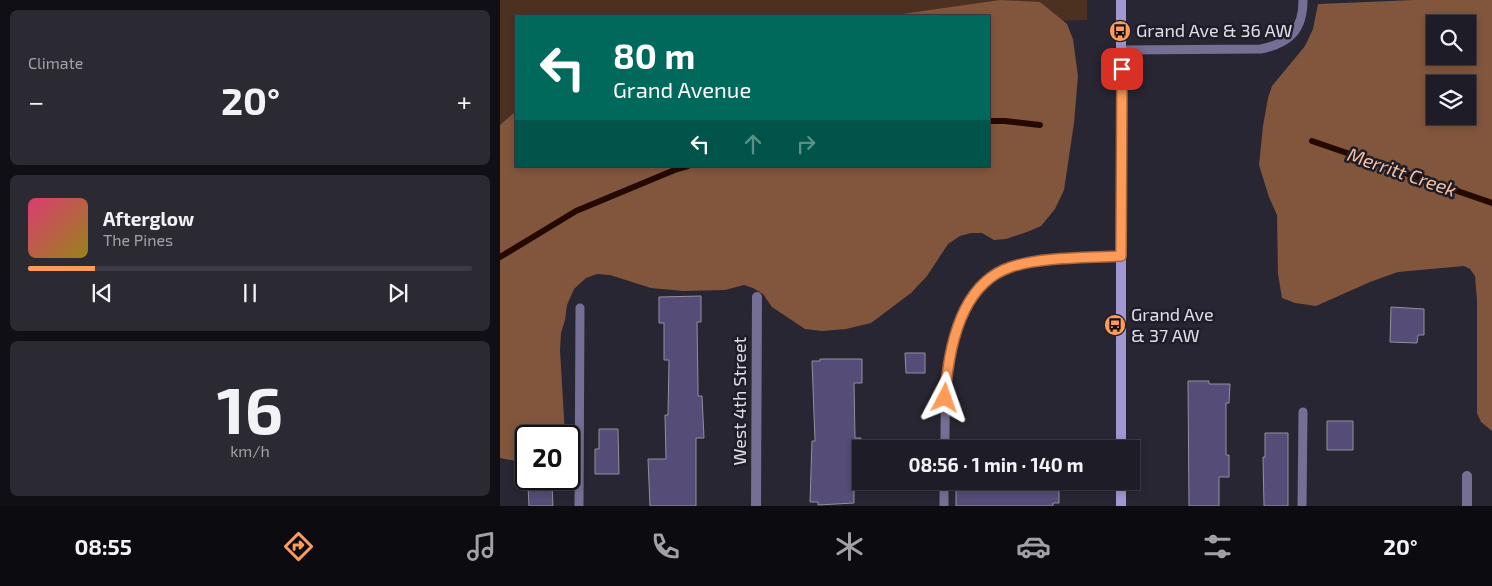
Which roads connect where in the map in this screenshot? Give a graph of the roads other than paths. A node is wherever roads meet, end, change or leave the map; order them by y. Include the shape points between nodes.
1 (1121, 0) edge
2 (1303, 0) edge
3 (1122, 50) junction
4 (1121, 256) junction
5 (757, 297) dead end
6 (580, 308) dead end
7 (1303, 412) dead end
8 (945, 440) edge
9 (1122, 440) edge
10 (1467, 476) dead end
11 (944, 490) edge
12 (1121, 490) edge
13 (579, 506) edge
14 (756, 506) edge
15 (944, 506) edge
16 (1121, 506) edge
17 (1302, 506) edge
18 (1467, 506) edge

1 - 3 main road
2 - 3 lane via 1302,18 1295,32 1277,46 1261,49
3 - 4 main road
4 - 8 lane via 1039,261 1011,267 980,286 961,318 950,351
4 - 9 main road
5 - 14 street, West 4th Street
6 - 13 lane
7 - 17 lane
10 - 18 street
11 - 15 lane
12 - 16 main road

